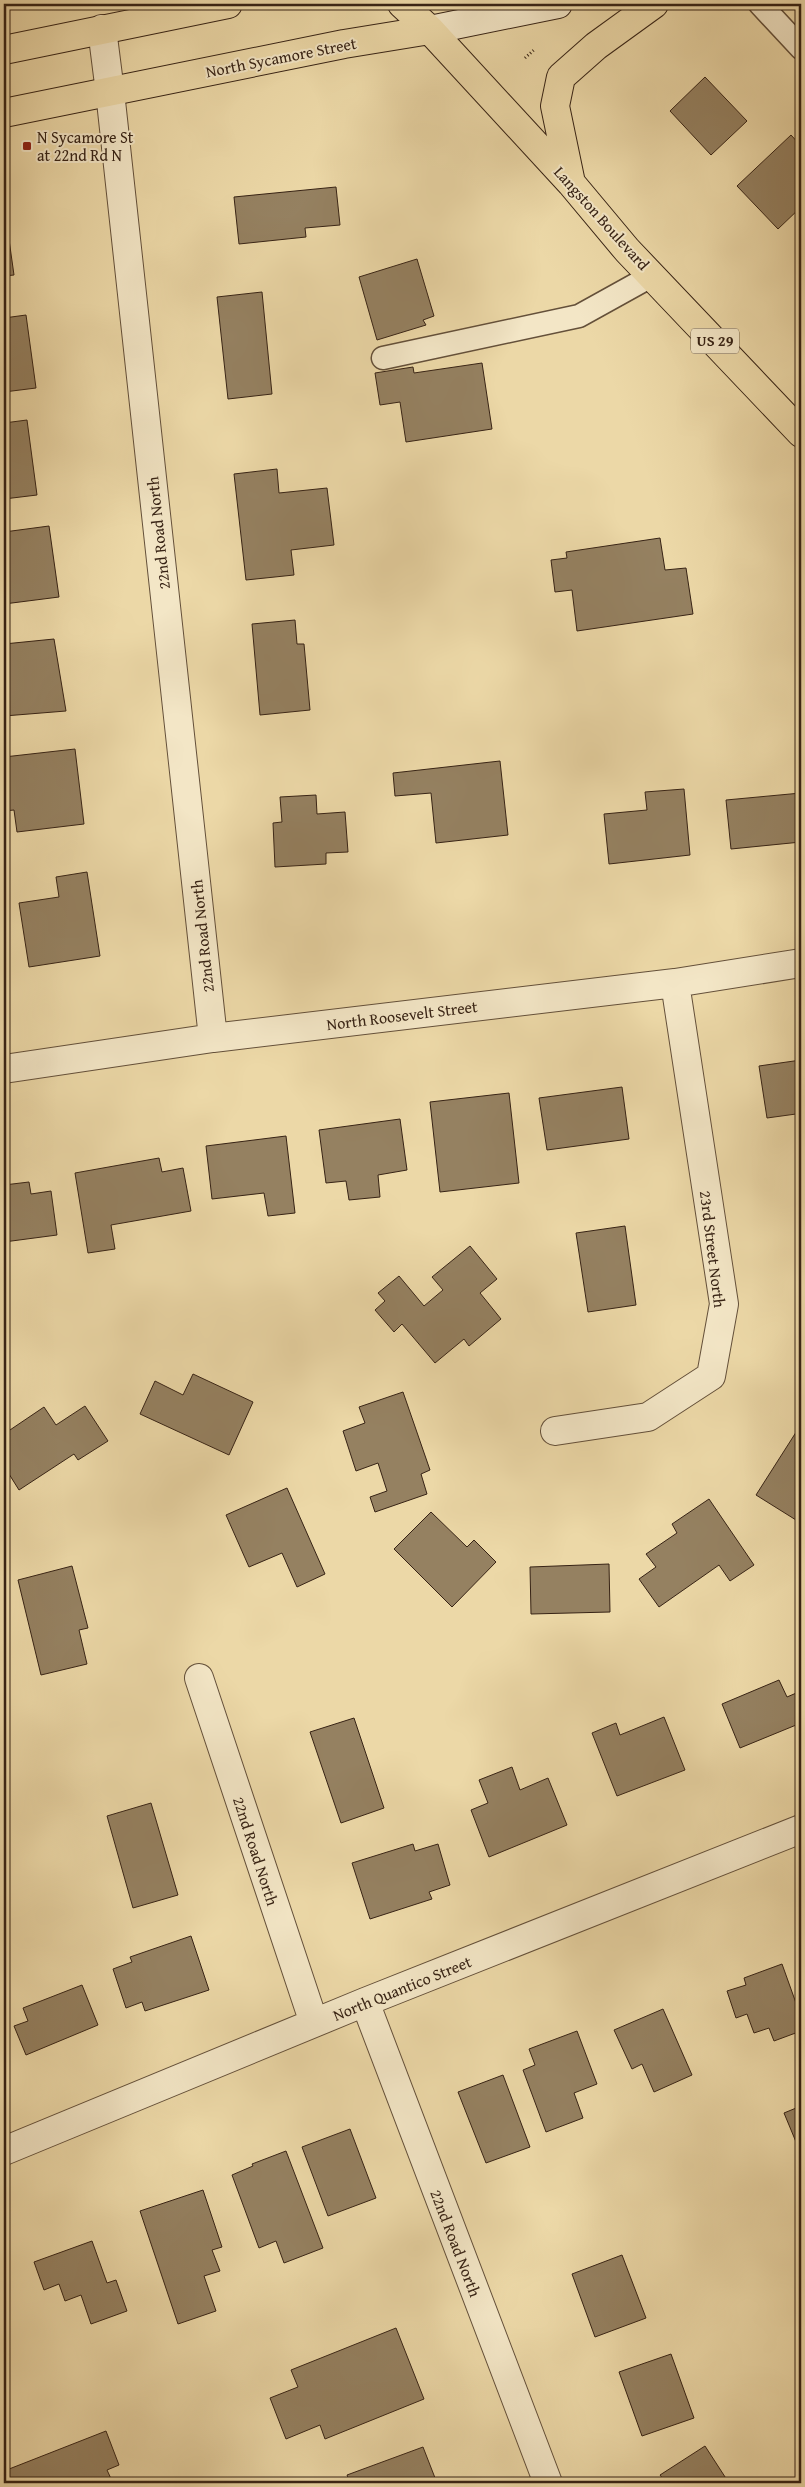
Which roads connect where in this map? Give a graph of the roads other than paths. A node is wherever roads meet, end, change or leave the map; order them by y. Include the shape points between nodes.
1 (143, 4) edge
2 (228, 4) edge
3 (402, 4) edge
4 (558, 4) edge
5 (654, 4) edge
6 (760, 4) edge
7 (102, 29) junction
8 (430, 30) junction
9 (801, 48) edge
10 (4, 50) edge
11 (110, 92) junction
12 (4, 114) edge
13 (570, 183) junction
14 (652, 275) junction
15 (383, 358) dead end
16 (801, 433) edge
17 (801, 963) edge
18 (675, 984) junction
19 (213, 1038) junction
20 (4, 1069) edge
21 (555, 1431) dead end
22 (199, 1678) dead end
23 (801, 1829) edge
24 (364, 2002) junction
25 (314, 2023) junction
26 (4, 2151) edge
27 (548, 2483) edge

1 - 7 main road
2 - 7 main road
3 - 8 main road, Langston Boulevard / US 29
4 - 8 street, North Sycamore Street
5 - 13 main road via 596,46 561,77 555,106
6 - 9 lane
7 - 10 main road
7 - 11 street, 22nd Road North
8 - 11 main road, North Sycamore Street via 344,44
8 - 13 main road, Langston Boulevard / US 29
11 - 12 main road, North Sycamore Street
11 - 19 street, 22nd Road North
13 - 14 main road, Langston Boulevard / US 29
14 - 15 lane via 579,316
14 - 16 main road, Langston Boulevard / US 29
17 - 18 street, North Roosevelt Street
18 - 19 street, North Roosevelt Street
18 - 21 street, 23rd Street North via 724,1304 711,1376 648,1417
19 - 20 street, North Roosevelt Street
22 - 25 street, 22nd Road North
23 - 24 street, North Quantico Street
24 - 25 street, North Quantico Street
24 - 27 street, 22nd Road North
25 - 26 street, North Quantico Street

